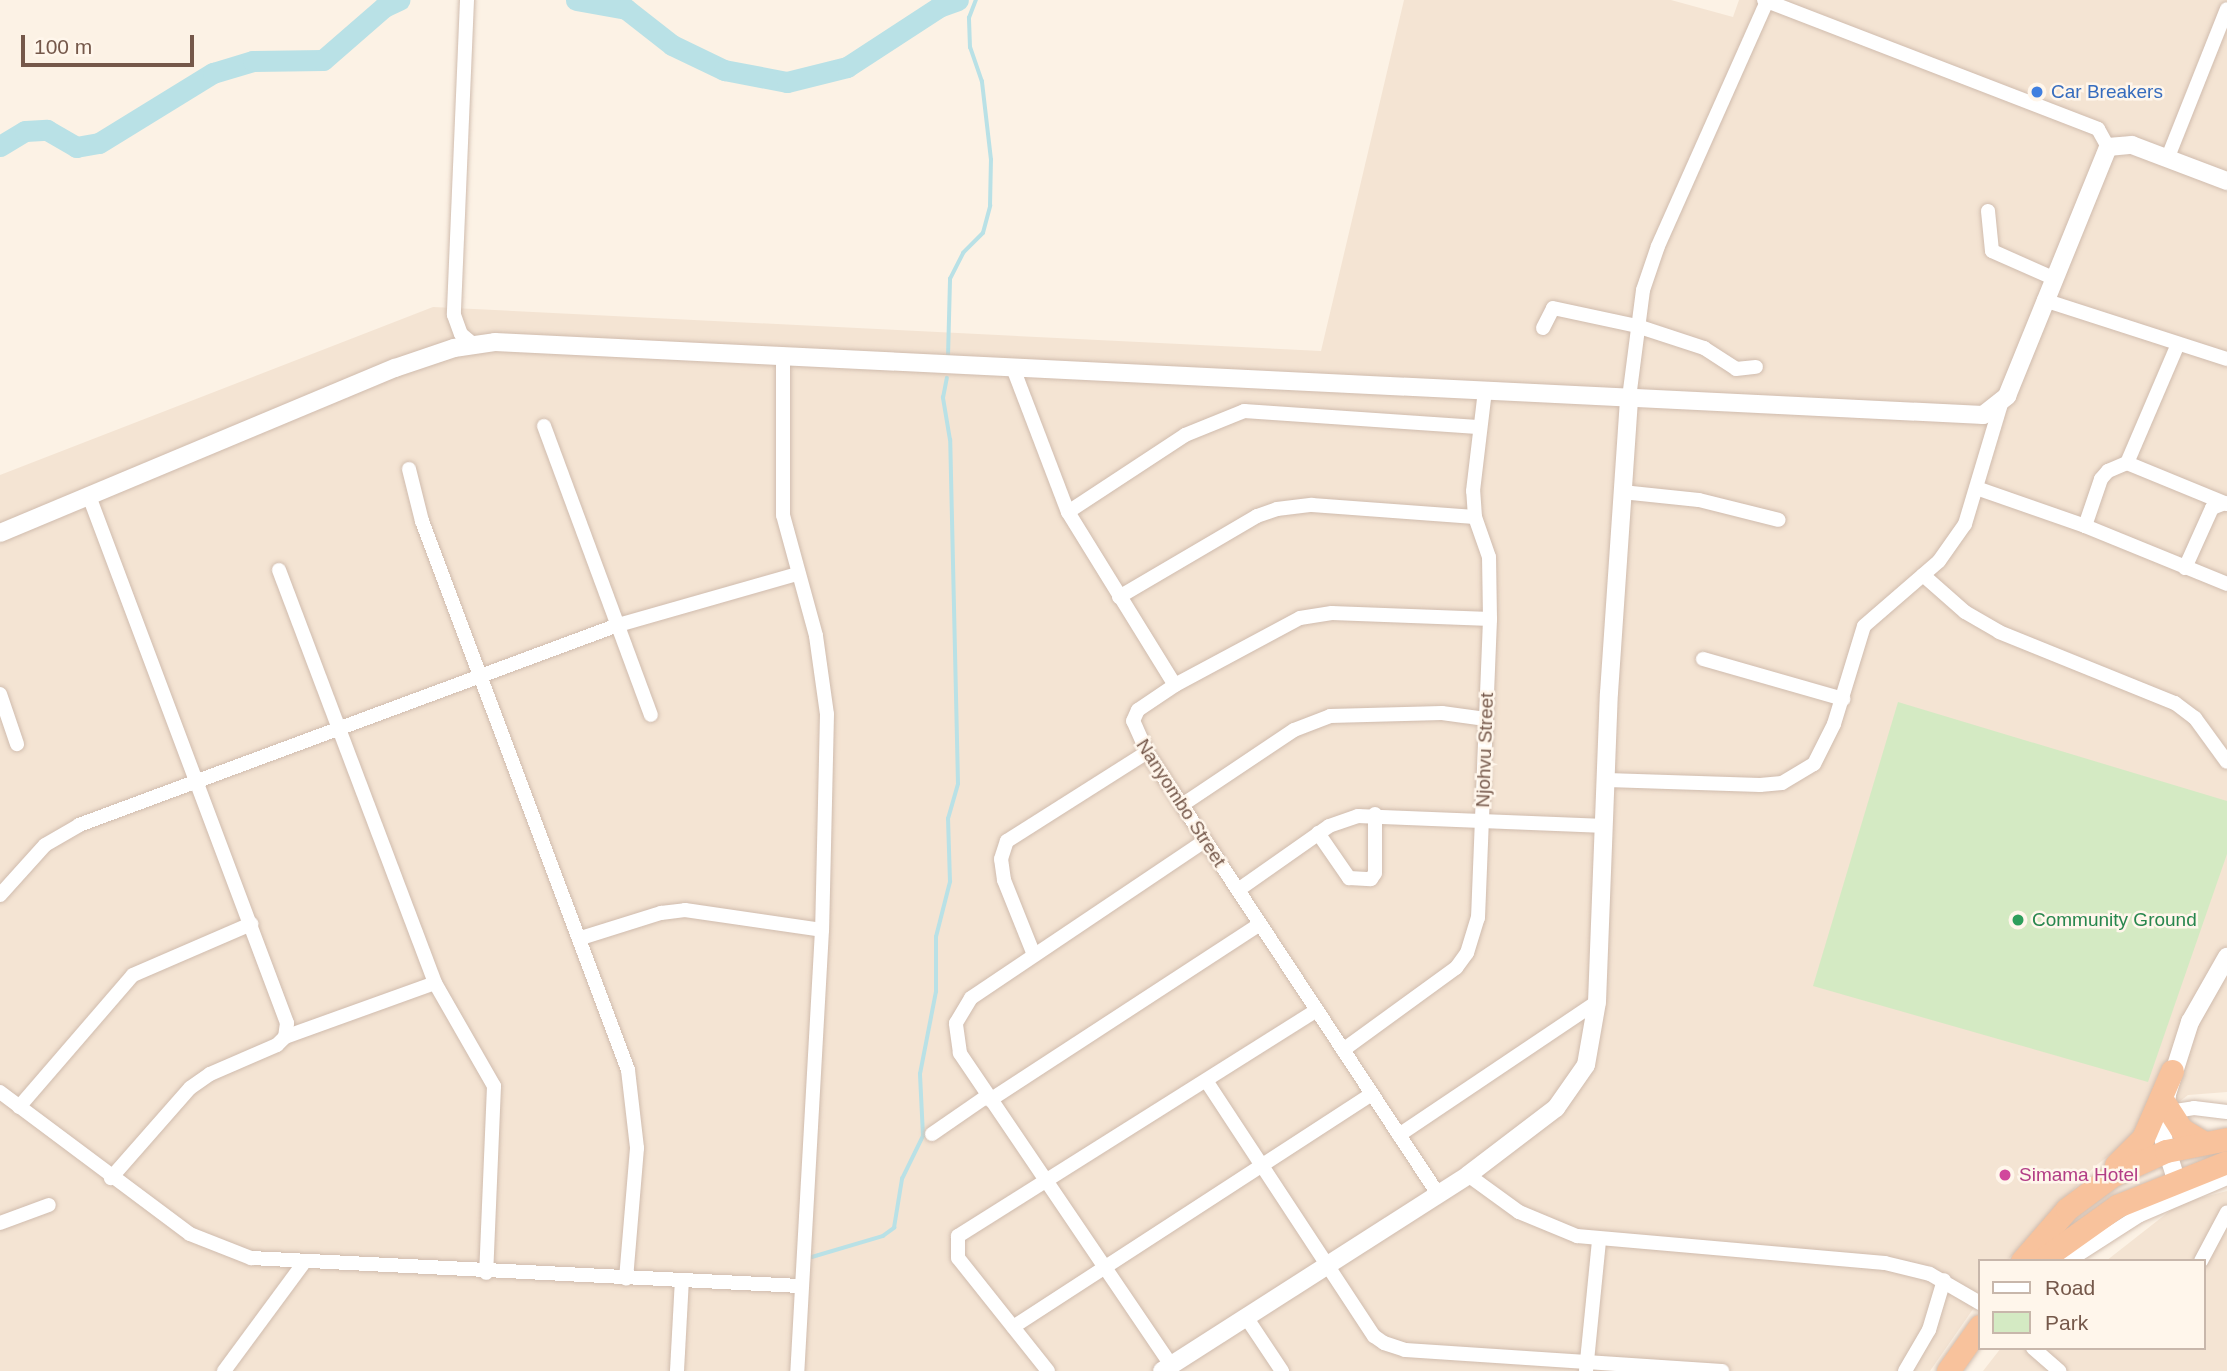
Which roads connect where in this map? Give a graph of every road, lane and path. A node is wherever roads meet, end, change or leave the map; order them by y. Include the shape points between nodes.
1 (467, 0) edge
2 (1765, 1) edge
3 (2227, 9) edge
4 (2108, 147) junction
5 (2168, 157) junction
6 (2227, 181) edge
7 (1988, 211) dead end
8 (2053, 278) junction
9 (2044, 300) junction
10 (1637, 326) junction
11 (1543, 328) dead end
12 (473, 344) junction
13 (2178, 344) junction
14 (783, 356) junction
15 (2227, 359) edge
16 (1756, 367) dead end
17 (1013, 368) junction
18 (1485, 390) junction
19 (1629, 398) junction
20 (2001, 404) junction
21 (544, 426) dead end
22 (1477, 427) junction
23 (2127, 463) junction
24 (409, 469) dead end
25 (1979, 489) junction
26 (1622, 492) junction
27 (89, 496) junction
28 (2226, 504) edge
29 (1068, 512) junction
30 (1475, 517) junction
31 (1779, 520) dead end
32 (2085, 526) junction
33 (0, 533) edge
34 (2185, 568) junction
35 (279, 570) dead end
36 (797, 574) junction
37 (1923, 575) junction
38 (2227, 584) edge
39 (1119, 597) junction
40 (1490, 619) junction
41 (618, 625) junction
42 (1703, 659) dead end
43 (479, 678) junction
44 (1175, 685) junction
45 (0, 694) edge
46 (1843, 699) junction
47 (652, 715) dead end
48 (1486, 719) junction
49 (339, 730) junction
50 (17, 744) dead end
51 (1147, 752) junction
52 (2227, 762) edge
53 (1607, 780) junction
54 (200, 784) junction
55 (1182, 805) junction
56 (1375, 814) junction
57 (1483, 818) junction
58 (1605, 826) junction
59 (1318, 833) junction
60 (1205, 841) junction
61 (1238, 890) junction
62 (0, 895) edge
63 (251, 924) junction
64 (1260, 924) junction
65 (822, 930) junction
66 (581, 938) junction
67 (1034, 956) junction
68 (2227, 957) edge
69 (435, 983) junction
70 (1597, 1002) junction
71 (1317, 1010) junction
72 (285, 1037) junction
73 (1343, 1050) junction
74 (2172, 1071) junction
75 (1207, 1082) junction
76 (0, 1092) edge
77 (1372, 1094) junction
78 (989, 1098) junction
79 (19, 1107) junction
80 (2167, 1108) junction
81 (2227, 1112) edge
82 (932, 1135) dead end
83 (1399, 1135) junction
84 (2227, 1139) edge
85 (2203, 1142) junction
86 (2166, 1151) junction
87 (2227, 1162) edge
88 (1264, 1166) junction
89 (1468, 1175) junction
90 (111, 1178) junction
91 (2227, 1178) edge
92 (2176, 1179) junction
93 (1046, 1184) junction
94 (1438, 1195) junction
95 (49, 1205) dead end
96 (2067, 1209) junction
97 (2227, 1212) edge
98 (0, 1223) edge
99 (1599, 1240) junction
100 (2024, 1259) edge
101 (2043, 1259) edge
102 (2071, 1259) edge
103 (2202, 1259) edge
104 (1327, 1263) junction
105 (303, 1264) junction
106 (1104, 1268) junction
107 (486, 1273) junction
108 (626, 1279) junction
109 (1944, 1279) junction
110 (681, 1280) junction
111 (800, 1286) junction
112 (1979, 1302) edge
113 (1246, 1317) junction
114 (1013, 1327) junction
115 (1979, 1327) edge
116 (2035, 1350) edge
117 (1586, 1366) edge
118 (1166, 1368) edge
119 (223, 1371) edge
120 (677, 1371) edge
121 (797, 1371) edge
122 (1048, 1371) edge
123 (1282, 1371) edge
124 (1722, 1371) edge
125 (1905, 1371) edge
126 (1948, 1371) edge
127 (2059, 1371) edge

1 - 12 street via 454,315 461,334
2 - 4 street via 2098,129
2 - 10 street via 1658,246
3 - 5 street
4 - 5 street via 2132,145
4 - 8 street
5 - 6 street
7 - 8 street via 1992,251
8 - 9 street
9 - 13 street
9 - 20 street
10 - 11 street via 1553,308
10 - 16 street via 1704,348 1736,369
10 - 19 street
12 - 14 street via 518,342
12 - 27 street via 382,373
13 - 15 street
13 - 23 street
14 - 17 street
14 - 36 street via 782,502
17 - 18 street
17 - 29 street
18 - 19 street
18 - 22 street, Njohvu Street
19 - 20 street via 1972,417
19 - 26 street
20 - 25 street
21 - 41 street
22 - 29 street via 1244,411 1185,435
22 - 30 street, Njohvu Street
23 - 28 street
23 - 32 street via 2108,471 2101,480
24 - 43 street via 422,521
25 - 32 street
25 - 37 street via 1952,544
26 - 31 street via 1699,500
26 - 53 street
27 - 33 street
27 - 54 street
28 - 34 street via 2212,508
29 - 39 street
30 - 39 street via 1312,505 1277,509 1257,516
30 - 40 street, Njohvu Street via 1489,557
32 - 34 street
34 - 38 street
35 - 49 street
36 - 41 street
36 - 65 street via 826,684
37 - 46 street via 1864,626
37 - 52 street via 1993,629 2175,703 2194,718
39 - 44 street
40 - 44 street via 1315,614 1284,624
40 - 48 street, Njohvu Street
41 - 43 street
41 - 47 street
42 - 46 street
43 - 49 street
43 - 66 street
44 - 51 street, Nanyombo Street via 1135,716 1134,729
45 - 50 street
46 - 53 street via 1814,764 1782,783
48 - 55 street via 1368,712 1320,719 1294,730
48 - 57 street, Njohvu Street
49 - 54 street
49 - 69 street
51 - 55 street, Nanyombo Street
51 - 67 street via 1007,841 1001,859 1004,880
53 - 58 street
54 - 62 street via 79,825 46,845
54 - 63 street
55 - 60 street, Nanyombo Street
56 - 57 street
56 - 59 street via 1343,819
56 - 59 street via 1375,873 1371,879 1349,878
57 - 58 street
57 - 73 street, Njohvu Street via 1478,918 1466,954 1442,981
58 - 70 street
59 - 61 street
60 - 61 street, Nanyombo Street
60 - 67 street
61 - 64 street, Nanyombo Street
63 - 72 street via 286,1012
63 - 79 street via 133,975
64 - 71 street, Nanyombo Street
64 - 78 street
65 - 66 street via 685,910
65 - 111 street
66 - 108 street via 628,1070 633,1098 637,1148
67 - 78 street via 971,998 956,1023 960,1053
68 - 74 street via 2190,1022
69 - 72 street
69 - 107 street via 489,1075 496,1098
70 - 83 street
70 - 89 street via 1589,1055 1569,1094
71 - 73 street, Nanyombo Street
71 - 75 street
72 - 90 street via 267,1051 209,1074 190,1088
73 - 77 street, Nanyombo Street
74 - 80 street
74 - 96 highway via 2143,1138
75 - 88 street
75 - 93 street
76 - 79 street
77 - 83 street, Nanyombo Street
77 - 88 street
78 - 82 street
78 - 93 street
79 - 90 street
80 - 81 street
80 - 85 highway via 2181,1129
80 - 86 street
83 - 94 street, Nanyombo Street
84 - 85 highway
85 - 86 highway
86 - 92 street
86 - 96 highway via 2113,1175
87 - 92 highway
88 - 104 street
88 - 106 street
89 - 94 street
89 - 99 street via 1538,1222
90 - 105 street via 219,1249
91 - 102 street via 2140,1215
92 - 101 highway via 2118,1206
93 - 106 street
93 - 114 street via 958,1236 956,1243 958,1258
94 - 104 street
95 - 98 street
96 - 100 highway
97 - 103 street
99 - 109 street via 1885,1263
99 - 117 street
104 - 113 street
104 - 117 street via 1374,1336 1394,1348
105 - 107 street
105 - 119 street
106 - 114 street
106 - 118 street
107 - 108 street
108 - 110 street
109 - 112 street
109 - 125 street via 1928,1330
110 - 111 street
110 - 120 street
111 - 121 street
113 - 118 street
113 - 123 street
114 - 122 street
115 - 126 highway
116 - 127 street
117 - 124 street

